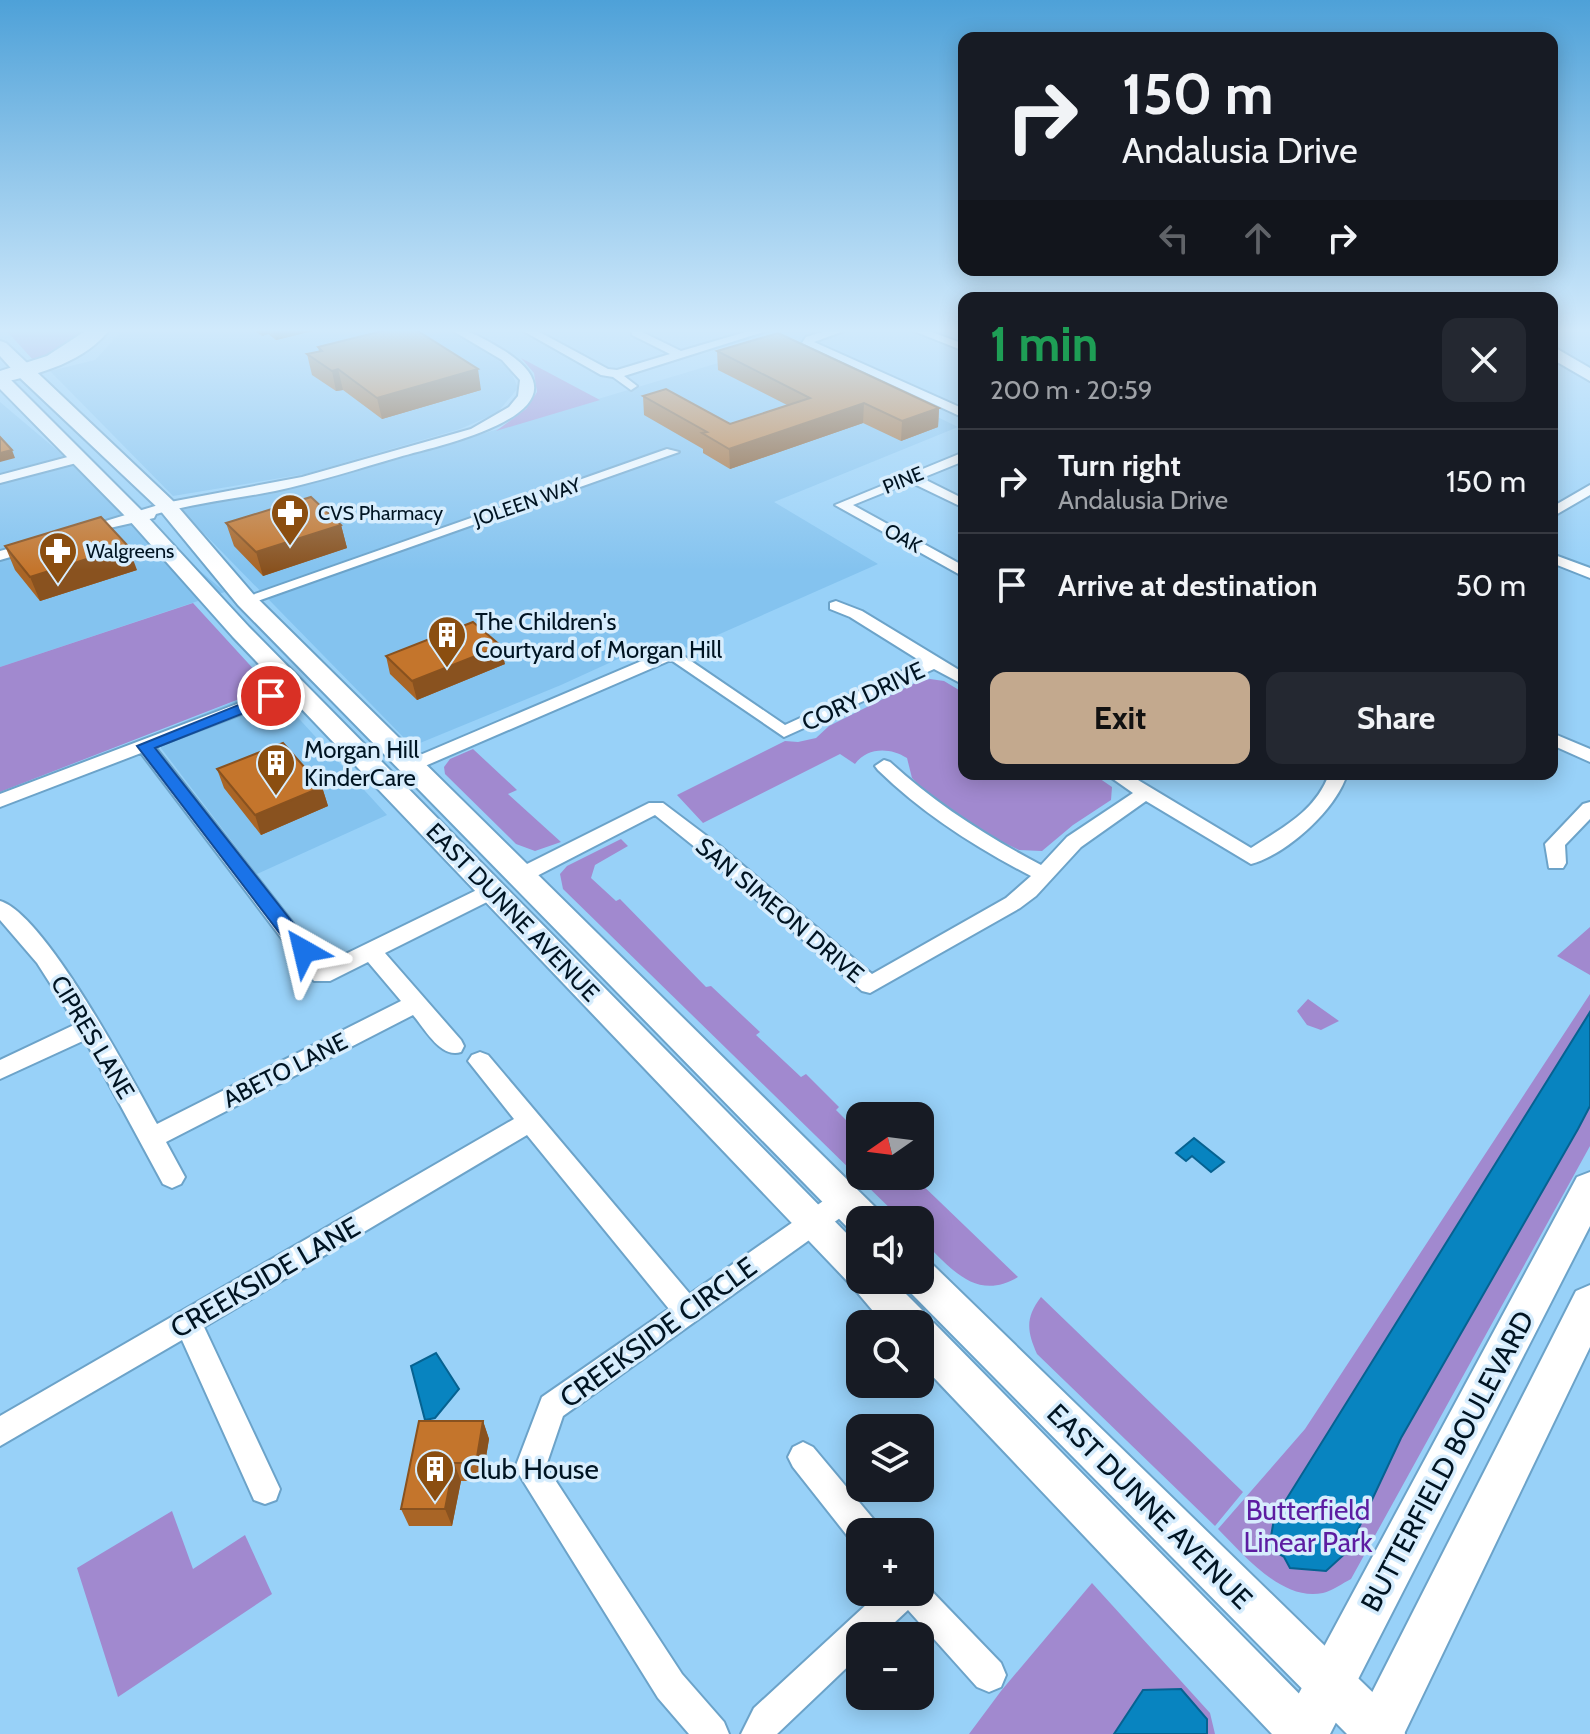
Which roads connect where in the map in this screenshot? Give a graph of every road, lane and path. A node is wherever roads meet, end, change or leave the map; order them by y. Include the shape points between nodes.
1 (31, 409) edge
2 (63, 409) edge
3 (513, 409) edge
4 (672, 452) dead end
5 (79, 458) junction
6 (958, 458) edge
7 (910, 477) junction
8 (0, 479) edge
9 (1590, 489) edge
10 (958, 501) edge
11 (842, 505) joint
12 (169, 509) junction
13 (1558, 509) edge
14 (136, 516) junction
15 (0, 556) edge
16 (1558, 560) edge
17 (958, 569) edge
18 (185, 571) junction
19 (1590, 573) edge
20 (246, 600) junction
21 (836, 606) dead end
22 (238, 628) junction
23 (935, 662) junction
24 (958, 676) edge
25 (295, 687) junction
26 (355, 710) junction
27 (1558, 741) edge
28 (145, 746) junction
29 (1590, 756) edge
30 (412, 765) junction
31 (884, 766) dead end
32 (1125, 780) edge
33 (1337, 780) edge
34 (1146, 793) junction
35 (0, 801) edge
36 (1590, 808) edge
37 (1556, 863) dead end
38 (1044, 875) junction
39 (507, 883) junction
40 (0, 908) edge
41 (371, 951) junction
42 (416, 1003) junction
43 (89, 1028) junction
44 (453, 1046) dead end
45 (480, 1061) dead end
46 (0, 1070) edge
47 (530, 1122) junction
48 (153, 1137) junction
49 (172, 1177) dead end
50 (1590, 1188) edge
51 (850, 1206) edge
52 (846, 1212) edge
53 (813, 1222) junction
54 (846, 1257) edge
55 (934, 1291) edge
56 (880, 1294) edge
57 (1590, 1304) edge
58 (687, 1310) junction
59 (896, 1310) edge
60 (188, 1322) junction
61 (934, 1351) edge
62 (0, 1432) edge
63 (803, 1457) dead end
64 (265, 1489) dead end
65 (853, 1518) edge
66 (888, 1606) edge
67 (926, 1606) edge
68 (989, 1675) dead end
69 (1330, 1684) junction
70 (1379, 1733) edge
71 (712, 1734) edge
72 (758, 1734) edge
73 (1304, 1734) edge

1 - 5 main road, EAST DUNNE AVENUE
2 - 12 main road, EAST DUNNE AVENUE
3 - 12 street via 485,428 264,493
4 - 20 street, JOLEEN WAY
5 - 8 street
5 - 14 main road, EAST DUNNE AVENUE
6 - 7 street, PINE
7 - 10 street
7 - 11 street, PINE
9 - 13 street
11 - 17 street, OAK
12 - 14 street
12 - 20 main road, EAST DUNNE AVENUE
14 - 15 street
14 - 18 main road, EAST DUNNE AVENUE
16 - 19 street
18 - 20 main road via 203,574 225,597
18 - 22 main road, EAST DUNNE AVENUE
20 - 22 main road via 239,608 243,618
20 - 26 main road, EAST DUNNE AVENUE
21 - 23 street, CORY DRIVE
22 - 25 main road, EAST DUNNE AVENUE
23 - 24 street, CORY DRIVE
23 - 30 street, CORY DRIVE via 784,732 672,653
25 - 26 main road via 313,689 336,707
25 - 28 street
25 - 39 main road, EAST DUNNE AVENUE via 416,811
26 - 30 main road, EAST DUNNE AVENUE
27 - 29 street
28 - 35 street
28 - 41 street via 322,975
30 - 39 main road, EAST DUNNE AVENUE
31 - 38 street via 965,833
32 - 34 street
33 - 34 street via 1313,815 1251,857
34 - 38 street, SAN SIMEON DRIVE via 1093,827
36 - 37 street via 1555,844
38 - 39 street, SAN SIMEON DRIVE via 1003,909 870,985 656,807
39 - 41 street
39 - 51 main road, EAST DUNNE AVENUE
39 - 53 main road, EAST DUNNE AVENUE
40 - 43 street, CIPRES LANE via 25,929
41 - 42 street
42 - 44 street
42 - 48 street, ABETO LANE
43 - 46 street
43 - 48 street, CIPRES LANE
45 - 47 street
47 - 58 street
47 - 60 street, CREEKSIDE LANE
48 - 49 street, CIPRES LANE
50 - 69 main road, BUTTERFIELD BOULEVARD
52 - 53 street, CREEKSIDE CIRCLE
53 - 54 main road, EAST DUNNE AVENUE
53 - 58 street, CREEKSIDE CIRCLE
55 - 69 main road, EAST DUNNE AVENUE
56 - 59 main road
57 - 70 main road
58 - 71 street, CREEKSIDE CIRCLE via 552,1407 530,1468 670,1686
60 - 62 street, CREEKSIDE LANE
60 - 64 street
61 - 73 main road, EAST DUNNE AVENUE
63 - 65 street
66 - 72 street via 766,1720
67 - 68 street
69 - 70 main road, EAST DUNNE AVENUE
69 - 73 main road, BUTTERFIELD BOULEVARD

